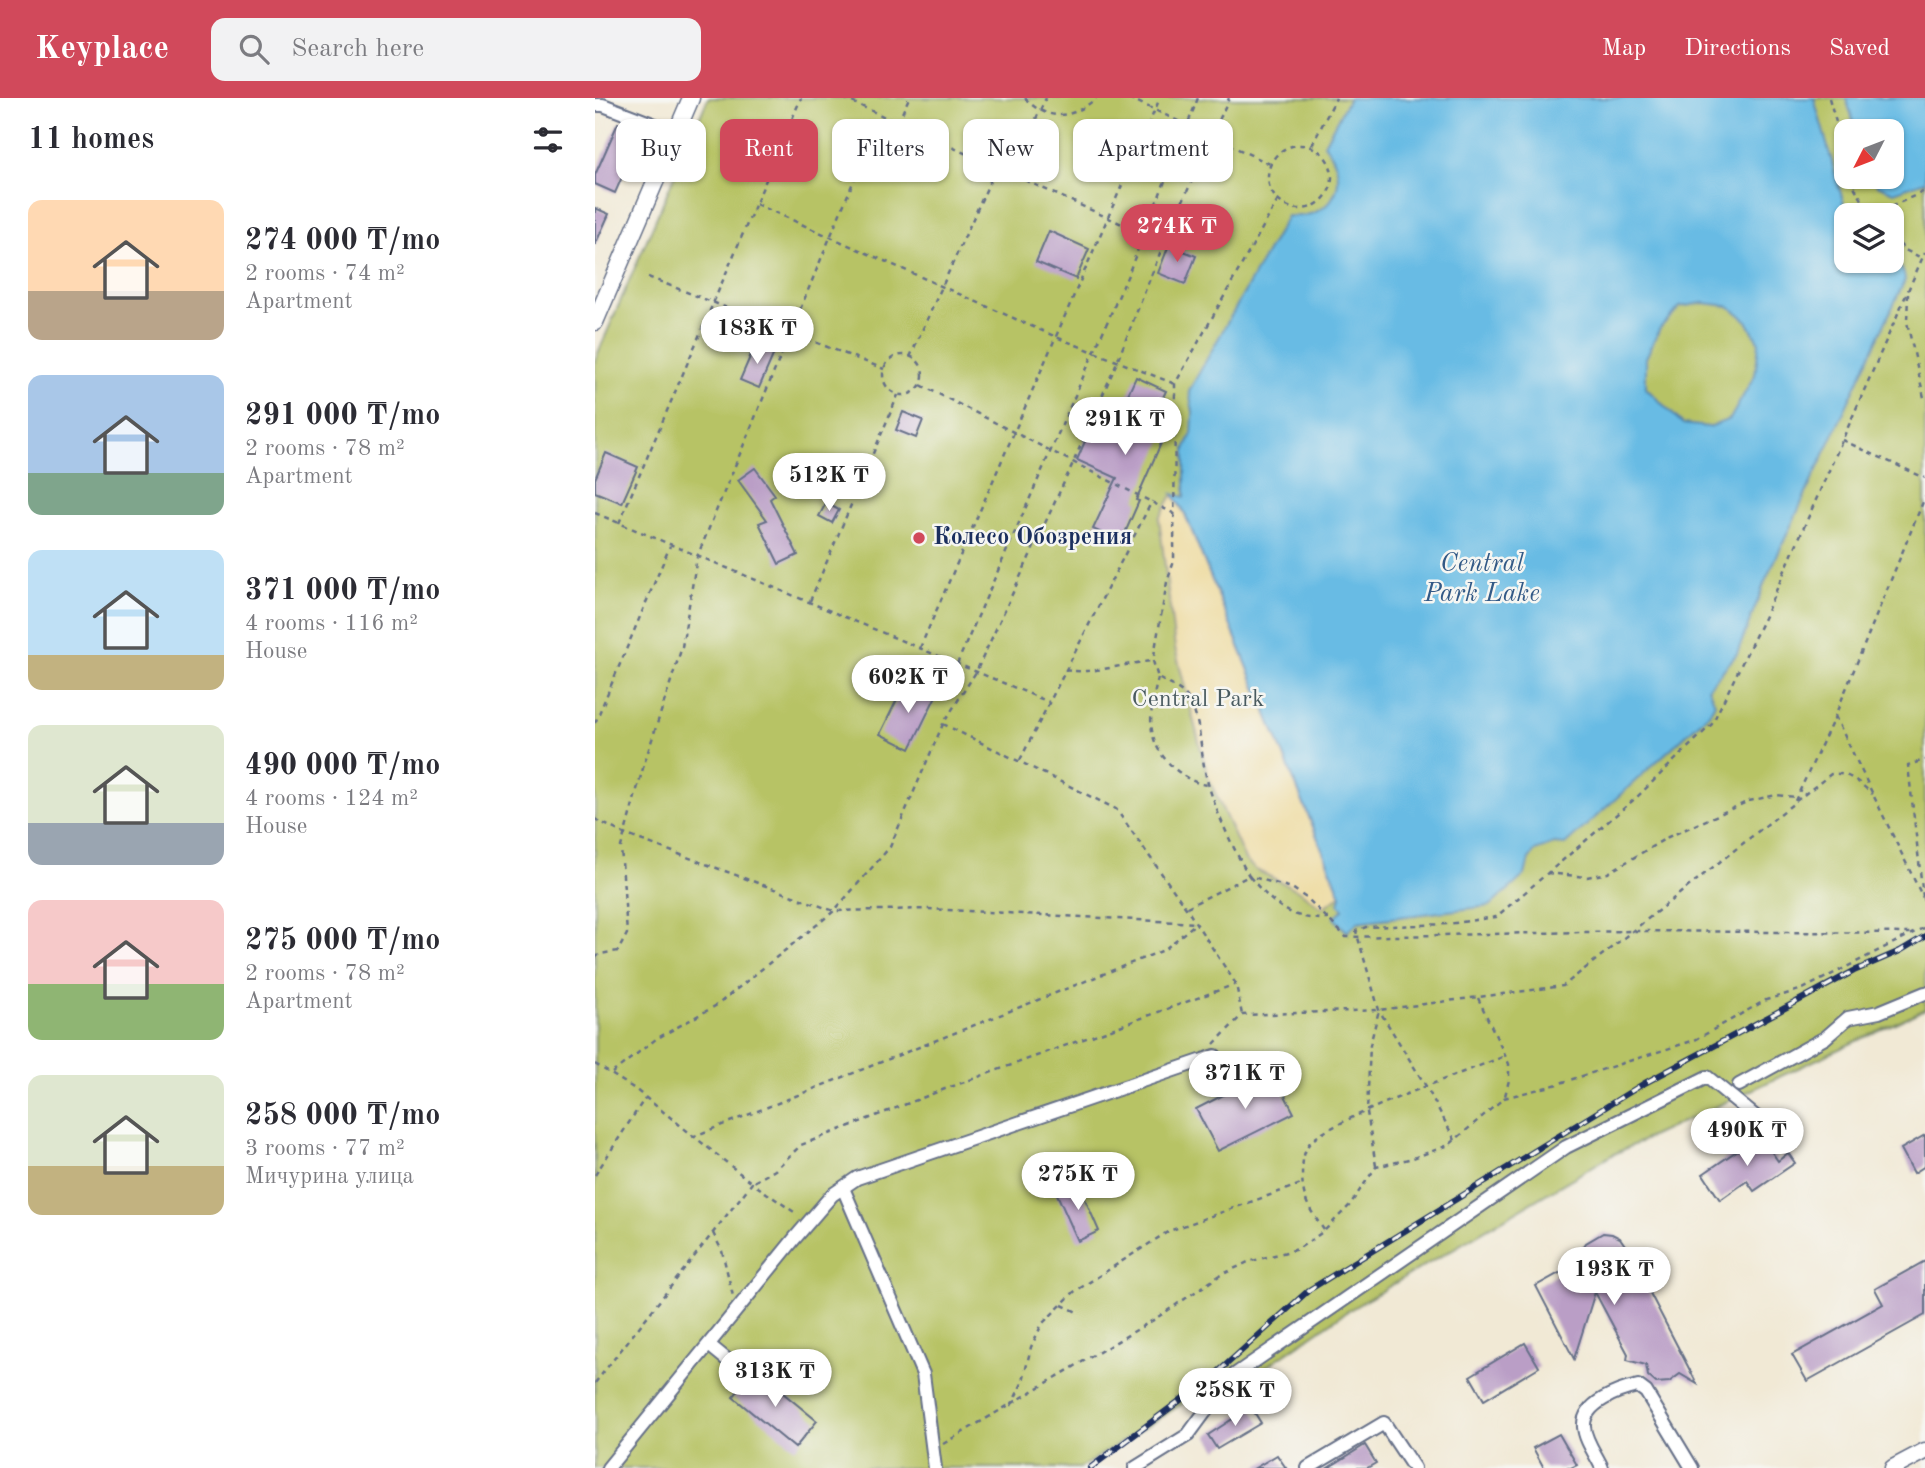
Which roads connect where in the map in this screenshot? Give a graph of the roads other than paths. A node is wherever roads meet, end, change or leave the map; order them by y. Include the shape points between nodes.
1 (691, 98) edge
2 (595, 105) edge
3 (641, 119) edge
4 (682, 119) edge
5 (655, 182) edge
6 (595, 322) edge
7 (1925, 993) edge
8 (1227, 1081) dead end
9 (1739, 1085) dead end
10 (1762, 1122) dead end
11 (843, 1188) junction
12 (709, 1345) junction
13 (742, 1372) dead end
14 (1925, 1451) edge
15 (608, 1468) edge
16 (935, 1468) edge
17 (1135, 1468) edge
18 (1308, 1468) edge
19 (1414, 1468) edge
20 (1602, 1468) edge
21 (1692, 1468) edge
22 (1893, 1468) edge

1 - 4 main road
2 - 3 street
5 - 6 main road
7 - 9 street via 1879,1012 1848,1018 1825,1038
8 - 11 street via 1215,1056 869,1173
10 - 17 street via 1707,1077 1566,1147 1230,1378 1188,1435
11 - 12 street via 832,1195
11 - 16 street via 923,1374
12 - 13 street
12 - 15 street
14 - 22 main road
18 - 19 street via 1384,1423
20 - 21 street via 1583,1424 1608,1396 1638,1386

